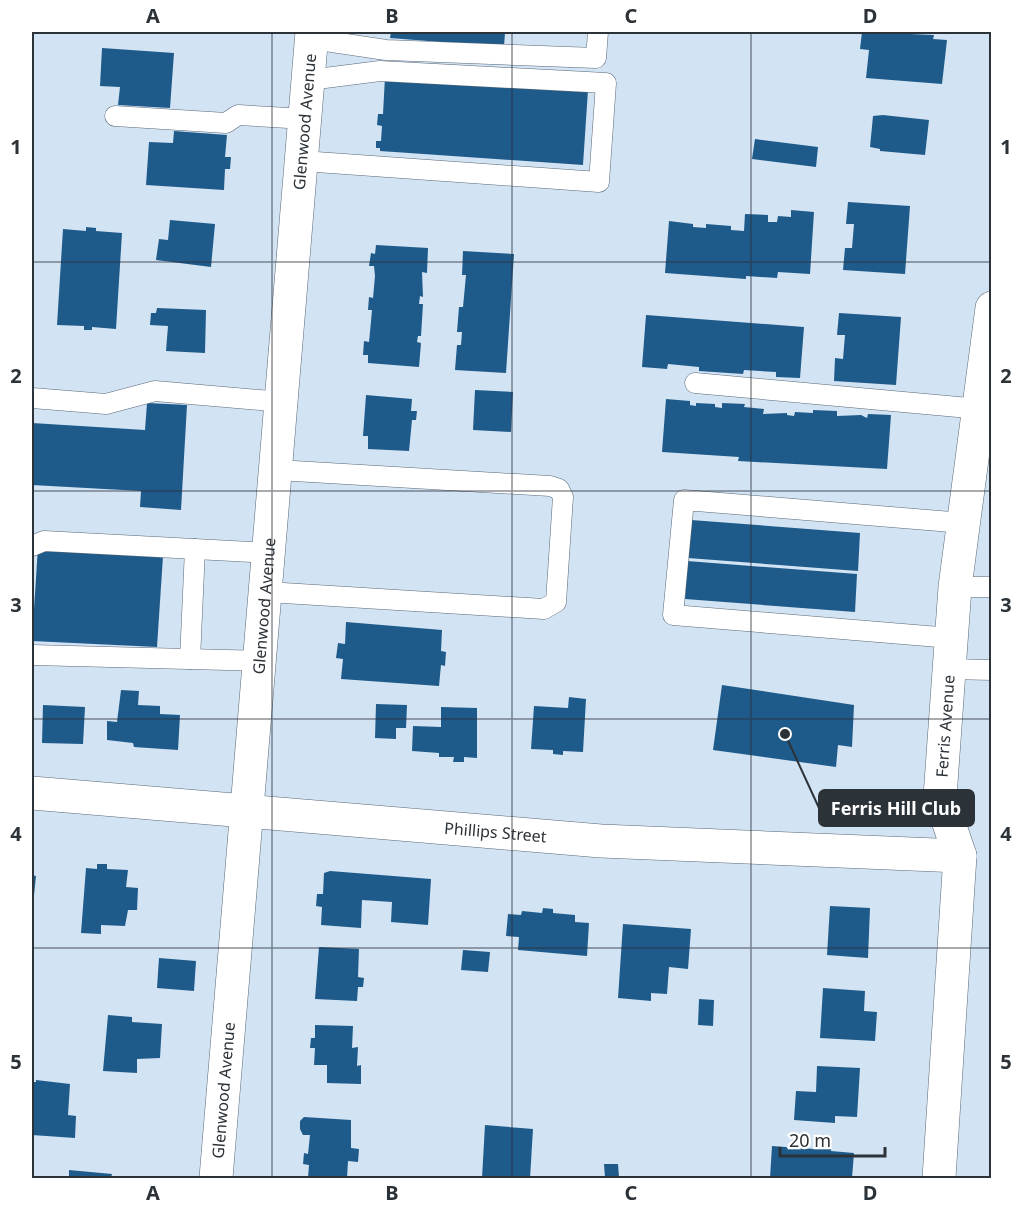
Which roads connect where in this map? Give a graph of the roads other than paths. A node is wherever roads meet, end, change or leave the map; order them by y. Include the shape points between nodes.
1 (598, 32) edge
2 (312, 35) edge
3 (309, 80) junction
4 (115, 116) dead end
5 (305, 119) junction
6 (302, 161) junction
7 (992, 308) edge
8 (695, 383) dead end
9 (32, 398) edge
10 (282, 402) junction
11 (980, 409) junction
12 (277, 470) junction
13 (964, 523) junction
14 (32, 546) edge
15 (195, 549) junction
16 (270, 552) junction
17 (992, 586) edge
18 (955, 587) junction
19 (267, 592) junction
20 (949, 654) junction
21 (32, 655) edge
22 (190, 659) junction
23 (261, 661) junction
24 (992, 670) edge
25 (32, 793) edge
26 (249, 810) junction
27 (960, 856) junction
28 (216, 1179) edge
29 (939, 1179) edge

1 - 2 lane via 596,58 386,50
2 - 3 street, Glenwood Avenue
3 - 5 street, Glenwood Avenue
3 - 6 lane via 380,71 606,83 599,182
4 - 5 lane via 226,123 238,115
5 - 6 street, Glenwood Avenue
6 - 10 street, Glenwood Avenue
7 - 11 street, Ferris Avenue
8 - 11 lane
9 - 10 lane via 106,404 155,391
10 - 12 street, Glenwood Avenue
11 - 13 street, Ferris Avenue
12 - 16 street, Glenwood Avenue
12 - 19 lane via 559,489 564,497 556,602 544,609
13 - 18 street, Ferris Avenue
13 - 20 lane via 684,500 673,615
14 - 15 lane via 44,541
15 - 16 lane
15 - 22 lane
16 - 19 street, Glenwood Avenue
17 - 18 lane
18 - 20 street, Ferris Avenue
19 - 23 street, Glenwood Avenue
20 - 24 lane
20 - 27 street, Ferris Avenue via 940,797
21 - 22 lane
22 - 23 lane
23 - 26 street, Glenwood Avenue
25 - 26 street, Phillips Street
26 - 27 street, Phillips Street via 601,841
26 - 28 street, Glenwood Avenue
27 - 29 street, Ferris Avenue

